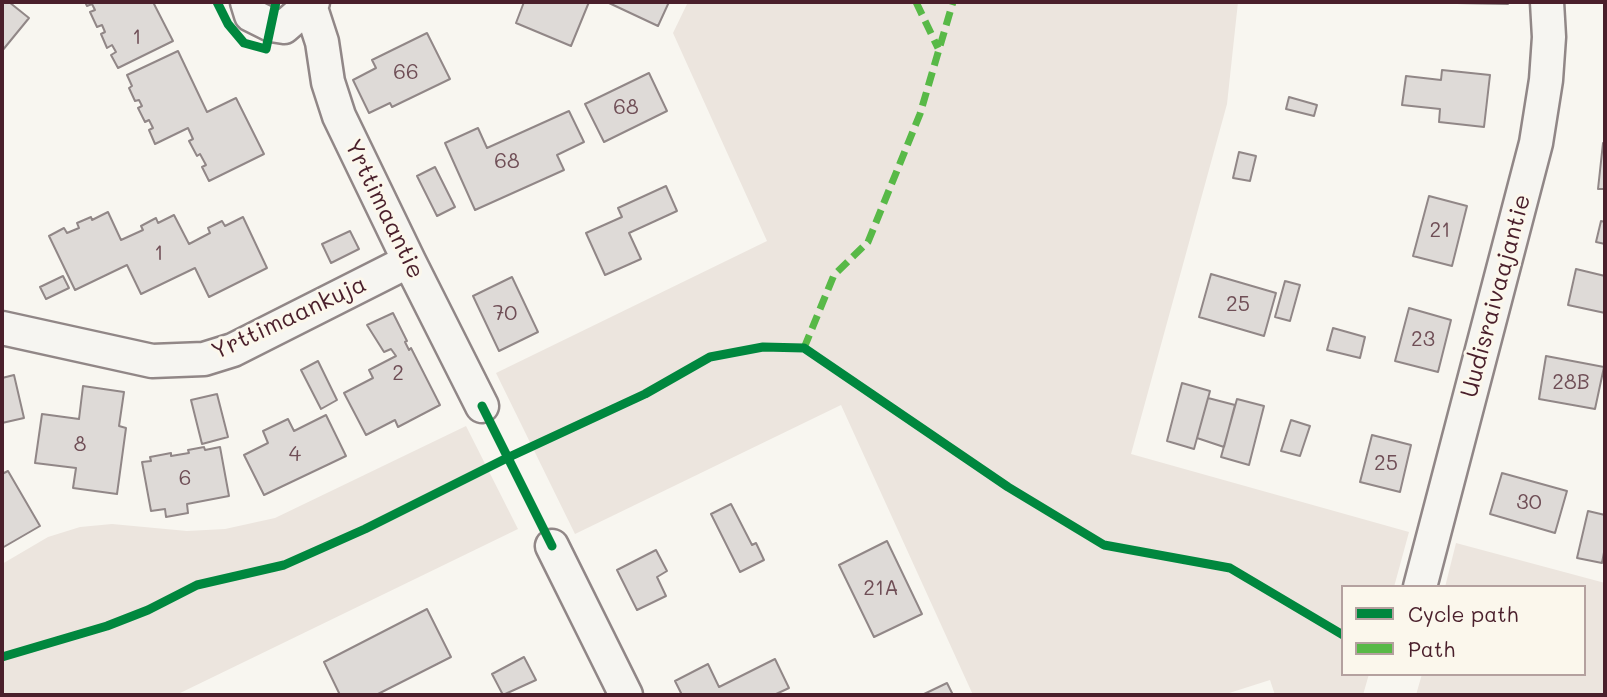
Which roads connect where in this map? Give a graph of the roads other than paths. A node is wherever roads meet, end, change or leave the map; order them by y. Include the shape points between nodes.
1 (247, 2) edge
2 (311, 2) edge
3 (1547, 2) edge
4 (409, 261) junction
5 (2, 328) edge
6 (482, 406) dead end
7 (552, 546) dead end
8 (1421, 585) edge
9 (626, 695) edge

1 - 2 street, Yrttimaantie via 251,15 284,27
2 - 4 street, Yrttimaantie via 340,116
3 - 8 street, Uudisraivaajantie via 1546,80 1536,143
4 - 5 street, Yrttimaankuja via 233,350 204,359 152,361
4 - 6 street, Yrttimaantie
7 - 9 street

